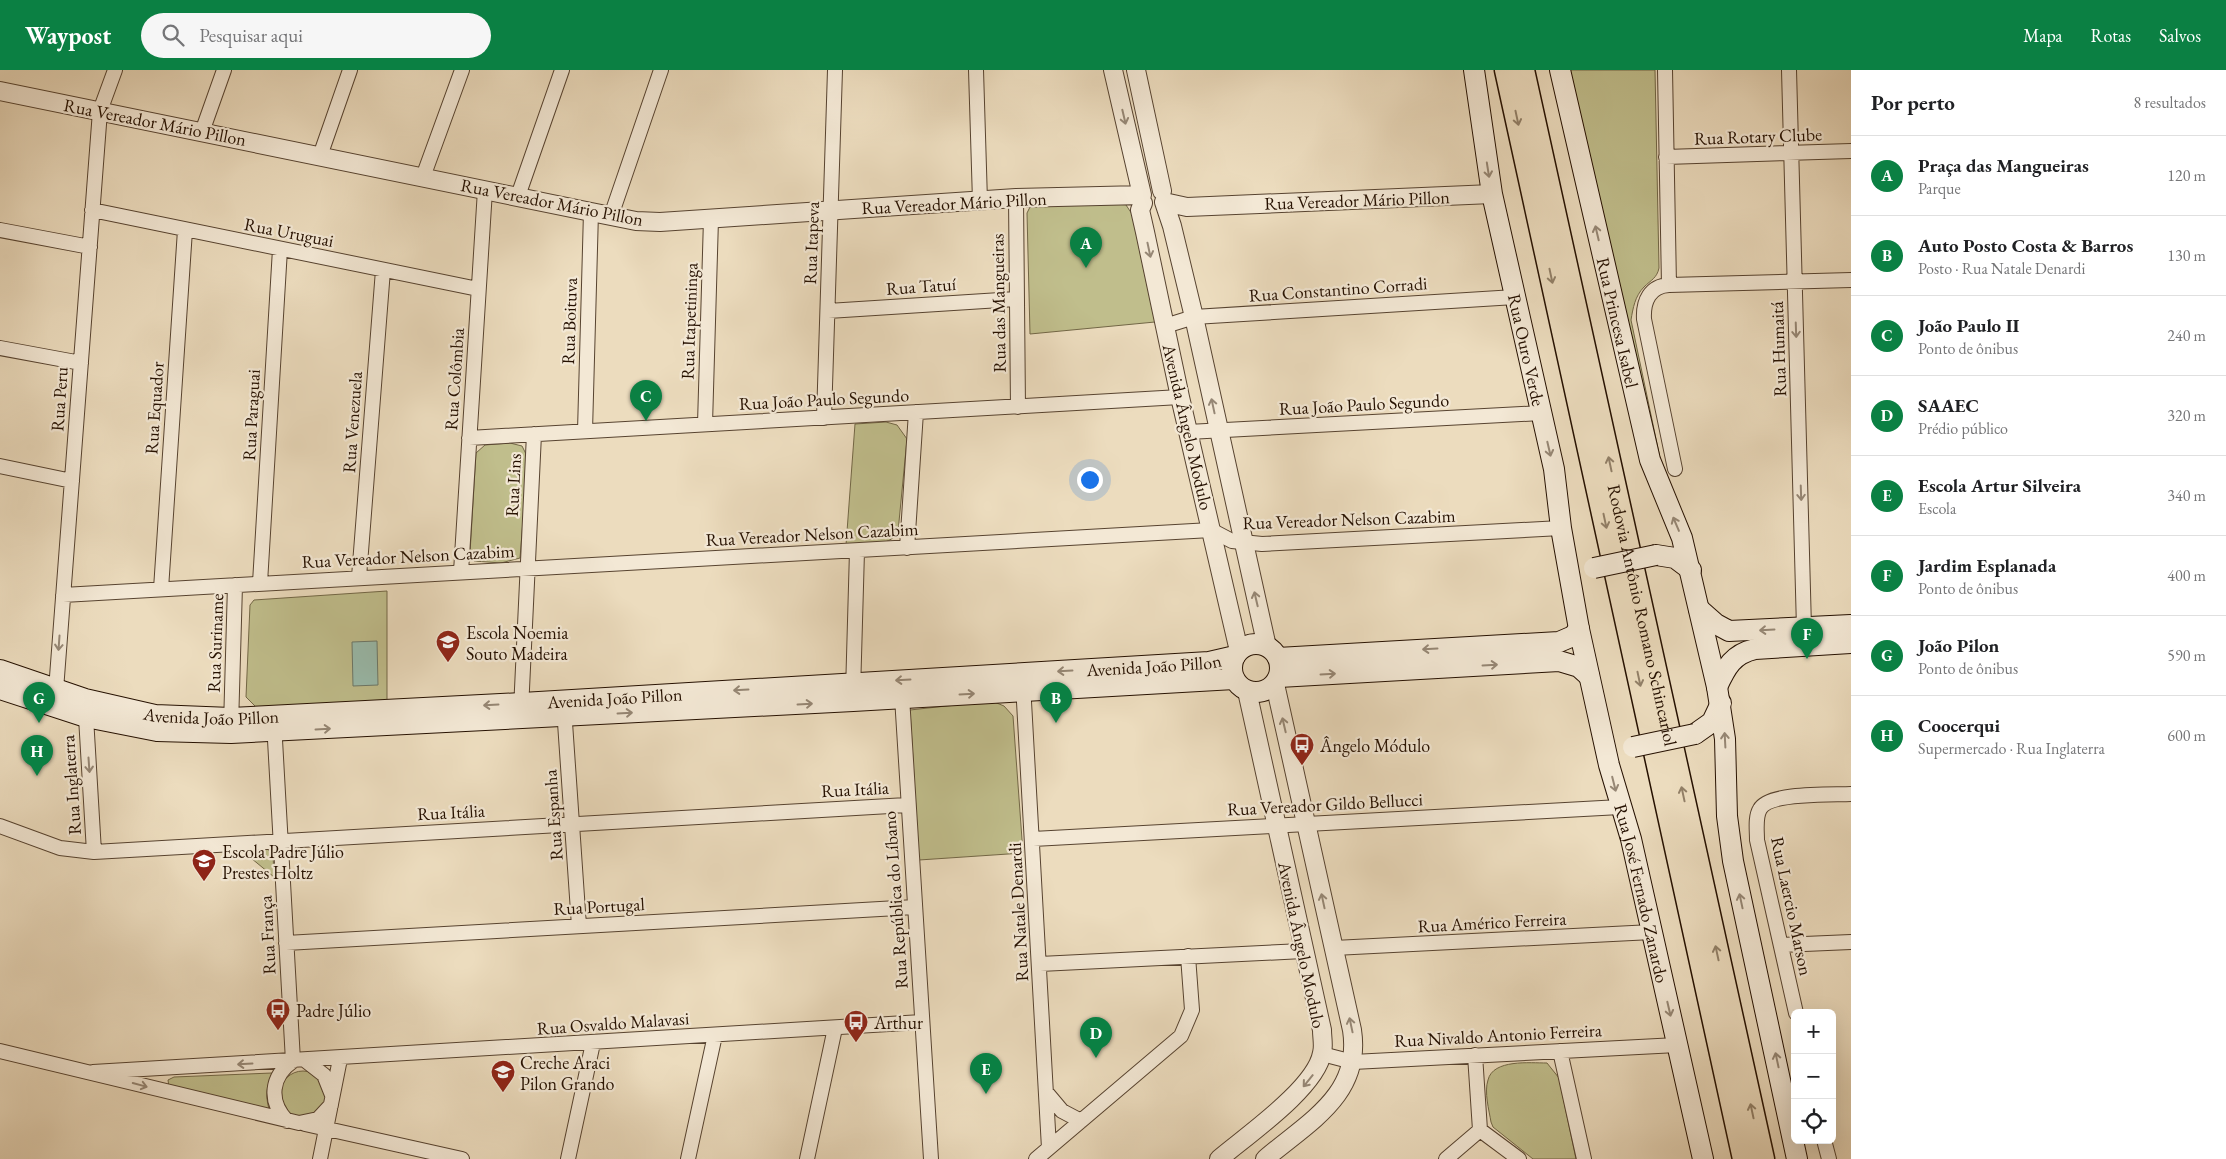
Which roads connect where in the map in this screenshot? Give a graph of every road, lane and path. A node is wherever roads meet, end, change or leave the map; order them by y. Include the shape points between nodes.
1 (115, 70) edge
2 (224, 70) edge
3 (350, 70) edge
4 (462, 70) edge
5 (562, 70) edge
6 (661, 70) edge
7 (835, 70) edge
8 (976, 70) edge
9 (1113, 70) edge
10 (1136, 70) edge
11 (1474, 70) edge
12 (1506, 70) edge
13 (1523, 70) edge
14 (1560, 70) edge
15 (1665, 70) edge
16 (1789, 70) edge
17 (0, 91) edge
18 (100, 111) junction
19 (202, 132) junction
20 (1851, 151) edge
21 (1792, 153) junction
22 (320, 156) junction
23 (1666, 157) junction
24 (423, 177) junction
25 (485, 190) junction
26 (1492, 194) junction
27 (518, 196) junction
28 (1163, 196) junction
29 (1016, 198) junction
30 (1143, 199) junction
31 (980, 201) junction
32 (92, 210) junction
33 (831, 211) junction
34 (591, 212) junction
35 (611, 216) junction
36 (711, 219) junction
37 (0, 230) edge
38 (185, 230) junction
39 (90, 247) junction
40 (280, 249) junction
41 (383, 270) junction
42 (1851, 280) edge
43 (1795, 282) junction
44 (1669, 285) junction
45 (478, 289) junction
46 (1515, 297) junction
47 (1016, 299) junction
48 (828, 311) junction
49 (1194, 317) junction
50 (1165, 326) junction
51 (0, 348) edge
52 (81, 363) junction
53 (1180, 398) junction
54 (1018, 407) junction
55 (916, 412) junction
56 (1541, 413) junction
57 (824, 418) junction
58 (705, 424) junction
59 (585, 431) junction
60 (1219, 431) junction
61 (1188, 432) junction
62 (534, 434) junction
63 (469, 438) junction
64 (0, 466) edge
65 (1675, 469) dead end
66 (72, 481) junction
67 (1561, 528) junction
68 (1211, 530) junction
69 (1244, 543) junction
70 (907, 548) junction
71 (857, 551) junction
72 (528, 568) junction
73 (1690, 570) junction
74 (461, 572) junction
75 (359, 577) junction
76 (260, 583) junction
77 (235, 585) junction
78 (161, 589) junction
79 (1571, 591) junction
80 (63, 595) junction
81 (1699, 610) junction
82 (1851, 625) edge
83 (1804, 628) junction
84 (1578, 629) junction
85 (1851, 643) edge
86 (1237, 654) junction
87 (1275, 666) junction
88 (0, 670) edge
89 (1589, 676) junction
90 (1023, 682) junction
91 (1241, 685) junction
92 (0, 689) edge
93 (853, 692) junction
94 (1719, 695) junction
95 (59, 697) junction
96 (902, 698) junction
97 (564, 708) junction
98 (521, 711) junction
99 (86, 717) junction
100 (274, 724) junction
101 (231, 725) junction
102 (1602, 736) junction
103 (1851, 794) edge
104 (907, 805) junction
105 (1620, 807) junction
106 (572, 824) junction
107 (1306, 824) junction
108 (0, 826) edge
109 (1276, 826) junction
110 (1032, 839) junction
111 (280, 841) junction
112 (94, 852) junction
113 (914, 907) junction
114 (579, 926) junction
115 (1652, 932) junction
116 (1851, 942) edge
117 (286, 943) junction
118 (1781, 944) junction
119 (1334, 948) junction
120 (1303, 951) junction
121 (1188, 956) junction
122 (1040, 964) junction
123 (1795, 1009) edge
124 (922, 1022) junction
125 (835, 1028) junction
126 (715, 1035) junction
127 (593, 1043) junction
128 (1677, 1045) junction
129 (0, 1051) edge
130 (1560, 1051) junction
131 (1322, 1054) junction
132 (1475, 1055) junction
133 (340, 1059) junction
134 (300, 1061) junction
135 (1354, 1062) junction
136 (93, 1072) junction
137 (1046, 1092) junction
138 (331, 1100) junction
139 (1081, 1121) junction
140 (294, 1122) junction
141 (326, 1129) junction
142 (1480, 1130) junction
143 (1825, 1144) edge
144 (1049, 1148) junction
145 (320, 1159) edge
146 (462, 1159) edge
147 (568, 1159) edge
148 (688, 1159) edge
149 (807, 1159) edge
150 (931, 1159) edge
151 (1036, 1159) edge
152 (1219, 1159) edge
153 (1264, 1159) edge
154 (1446, 1159) edge
155 (1519, 1159) edge
156 (1584, 1159) edge
157 (1703, 1159) edge
158 (1744, 1159) edge
159 (1763, 1159) edge
160 (1797, 1159) edge
161 (1829, 1159) edge

1 - 18 street, Rua Peru
2 - 19 street
3 - 22 street
4 - 24 street
5 - 27 street
6 - 35 street
7 - 33 street, Rua Itapeva
8 - 31 street
9 -> 30 street, Avenida Ângelo Modulo
10 - 28 street, Avenida Ângelo Modulo
11 -> 26 main road, Rua Ouro Verde
12 -> 158 highway, Rodovia Antônio Romano Schincariol
159 -> 13 highway, Rodovia Antônio Romano Schincariol
73 -> 14 main road, Rua Princesa Isabel via 1682,538 1650,460
15 - 23 street
16 - 21 street, Rua Humaitá
17 - 18 street, Rua Vereador Mário Pillon
18 - 19 street, Rua Vereador Mário Pillon
18 - 32 street, Rua Peru
19 - 22 street, Rua Vereador Mário Pillon
20 - 21 street, Rua Rotary Clube
21 - 23 street, Rua Rotary Clube
21 - 43 street, Rua Humaitá
22 - 24 street, Rua Vereador Mário Pillon
23 - 44 street
24 - 25 street, Rua Vereador Mário Pillon
25 - 27 street, Rua Vereador Mário Pillon
25 - 45 street, Rua Colômbia
26 - 28 street, Rua Vereador Mário Pillon via 1187,207
26 - 46 main road, Rua Ouro Verde
27 - 34 street, Rua Vereador Mário Pillon
28 - 30 street, Rua Vereador Mário Pillon via 1157,187 1150,187
28 - 49 street, Avenida Ângelo Modulo
29 - 30 street, Rua Vereador Mário Pillon
29 - 31 street, Rua Vereador Mário Pillon
29 - 47 street, Rua das Mangueiras
30 -> 50 street, Avenida Ângelo Modulo via 1140,210
31 - 33 street, Rua Vereador Mário Pillon
32 - 38 street, Rua Uruguai
32 - 39 street, Rua Peru
33 - 36 street, Rua Vereador Mário Pillon
33 - 48 street, Rua Itapeva
34 - 35 street, Rua Vereador Mário Pillon
34 - 59 street, Rua Boituva
35 - 36 street, Rua Vereador Mário Pillon via 660,222
36 - 58 street, Rua Itapetininga
37 - 39 street
38 - 40 street, Rua Uruguai
38 - 78 street, Rua Equador
39 - 52 street, Rua Peru
40 - 41 street, Rua Uruguai
40 - 76 street, Rua Paraguai
41 - 45 street, Rua Uruguai
41 - 75 street, Rua Venezuela
42 - 43 street
43 - 44 street
43 -> 83 street, Rua Humaitá
44 - 65 street, Rua Princesa Isabel via 1651,293 1643,308
45 - 63 street, Rua Colômbia
46 - 49 street, Rua Constantino Corradi
46 - 56 main road, Rua Ouro Verde
47 - 48 street, Rua Tatuí
47 - 54 street, Rua das Mangueiras
48 - 57 street, Rua Itapeva
49 - 50 street, Rua Constantino Corradi
60 -> 49 street, Avenida Ângelo Modulo
50 - 53 street, Avenida Ângelo Modulo
51 - 52 street
52 - 66 street, Rua Peru
53 - 54 street, Rua João Paulo Segundo
53 - 61 street, Avenida Ângelo Modulo
54 - 55 street, Rua João Paulo Segundo
55 - 57 street, Rua João Paulo Segundo
55 - 70 street
56 - 60 street, Rua João Paulo Segundo
56 -> 67 main road, Rua Ouro Verde via 1554,469
57 - 58 street, Rua João Paulo Segundo
58 - 59 street, Rua João Paulo Segundo
59 - 62 street, Rua João Paulo Segundo
60 - 61 street, Rua João Paulo Segundo
60 - 69 street, Avenida Ângelo Modulo
61 - 68 street, Avenida Ângelo Modulo
62 - 63 street, Rua João Paulo Segundo
62 - 72 street, Rua Lins
63 - 74 street, Rua Colômbia
64 - 66 street
66 - 80 street, Rua Peru
67 - 69 street, Rua Vereador Nelson Cazabim
67 - 79 main road, Rua Ouro Verde
68 - 69 street, Rua Vereador Nelson Cazabim via 1232,541
68 - 70 street, Rua Vereador Nelson Cazabim
68 - 86 street, Avenida Ângelo Modulo
87 -> 69 street, Avenida Ângelo Modulo
70 - 71 street, Rua Vereador Nelson Cazabim
71 - 72 street, Rua Vereador Nelson Cazabim
71 - 93 street
72 - 74 street, Rua Vereador Nelson Cazabim
72 - 98 street, Rua Lins
73 - 79 main road, bridge via 1676,558 1656,555 1594,568 1580,577
73 - 81 main road
74 - 75 street, Rua Vereador Nelson Cazabim
75 - 76 street, Rua Vereador Nelson Cazabim
76 - 77 street, Rua Vereador Nelson Cazabim
77 - 78 street, Rua Vereador Nelson Cazabim
77 - 101 street, Rua Suriname
78 - 80 street, Rua Vereador Nelson Cazabim
79 - 84 main road, Rua Ouro Verde
80 -> 95 street, Rua Peru
83 -> 81 main road via 1729,630
81 - 94 main road
82 - 83 main road
84 -> 87 main road via 1573,636 1559,642
84 - 89 main road, Rua José Fernado Zanardo
85 - 94 main road via 1744,651 1726,668
86 - 87 main road via 1249,645
86 -> 90 main road, Avenida João Pillon via 1209,662
86 - 91 main road via 1232,667
87 -> 89 main road via 1559,661 1579,667
87 - 91 main road via 1259,692
107 -> 87 street, Avenida Ângelo Modulo
88 - 95 main road, Avenida João Pillon
89 - 102 main road, Rua José Fernado Zanardo
90 - 91 main road, Avenida João Pillon
90 -> 93 main road, Avenida João Pillon
96 -> 90 main road, Avenida João Pillon
90 - 110 street, Rua Natale Denardi
91 - 109 street, Avenida Ângelo Modulo
92 - 95 main road, Avenida João Pillon
93 - 96 main road, Avenida João Pillon
93 - 97 main road, Avenida João Pillon
94 - 102 main road, bridge via 1712,722 1695,734 1633,747 1616,746
160 -> 94 main road via 1733,862
95 - 99 main road, Avenida João Pillon
95 - 101 main road, Avenida João Pillon via 154,715
96 - 104 street, Rua República do Líbano
97 - 98 main road, Avenida João Pillon
97 - 106 street, Rua Espanha
98 - 100 main road, Avenida João Pillon
99 - 101 main road, Avenida João Pillon via 157,731
99 -> 112 street, Rua Inglaterra
100 - 101 main road, Avenida João Pillon
100 - 111 street, Rua França
102 -> 105 main road, Rua José Fernado Zanardo
103 - 118 street, Rua Laercio Marson via 1782,798 1768,801 1760,808 1757,840
104 - 106 street, Rua Itália
104 - 113 street, Rua República do Líbano
105 - 107 street, Rua Vereador Gildo Bellucci
105 - 115 main road, Rua José Fernado Zanardo via 1631,839
106 - 111 street, Rua Itália
106 - 114 street, Rua Espanha
107 - 109 street, Rua Vereador Gildo Bellucci
119 -> 107 street, Avenida Ângelo Modulo
108 - 112 street, Rua Itália via 60,848
109 - 110 street, Rua Vereador Gildo Bellucci
109 - 120 street, Avenida Ângelo Modulo
110 - 122 street, Rua Natale Denardi
111 - 112 street, Rua Itália
111 - 117 street, Rua França
113 - 114 street, Rua Portugal
113 - 124 street, Rua República do Líbano
114 - 117 street, Rua Portugal
115 - 119 street, Rua Américo Ferreira
115 -> 128 main road, Rua José Fernado Zanardo
116 - 118 street
117 - 134 street, Rua França
118 - 123 street, Rua Laercio Marson
135 -> 119 street, Avenida Ângelo Modulo via 1352,1030
120 - 121 street
120 - 131 street, Avenida Ângelo Modulo via 1322,1030
121 - 122 street
121 - 139 street via 1192,1010 1181,1036
122 - 137 street, Rua Natale Denardi
124 - 125 street, Rua Osvaldo Malavasi
124 - 150 street, Rua República do Líbano
125 - 126 street, Rua Osvaldo Malavasi
125 - 149 street
126 - 127 street, Rua Osvaldo Malavasi
126 - 148 street
127 - 133 street, Rua Osvaldo Malavasi
127 - 147 street
128 - 130 street, Rua Nivaldo Antonio Ferreira
128 - 157 main road, Rua José Fernado Zanardo
129 - 136 street
130 - 132 street, Rua Nivaldo Antonio Ferreira
130 - 156 street
131 - 135 street, Rua Nivaldo Antonio Ferreira
131 -> 152 street, Avenida Ângelo Modulo via 1315,1072 1300,1090
132 - 135 street, Rua Nivaldo Antonio Ferreira
132 - 142 street
133 - 134 street, Rua Osvaldo Malavasi
133 - 138 street
134 -> 136 street, Rua Osvaldo Malavasi
134 - 138 street via 317,1067 324,1075
134 - 140 street via 282,1071 274,1084 276,1104
135 - 153 street, Avenida Ângelo Modulo via 1332,1102
136 -> 140 street
137 - 139 street via 1062,1111
137 - 144 street, Rua Natale Denardi
138 - 140 street via 318,1119
138 - 141 street
139 - 144 street
140 - 141 street
141 - 145 street
141 - 146 street
142 - 154 street
142 - 155 street
143 - 161 street
144 - 151 street

